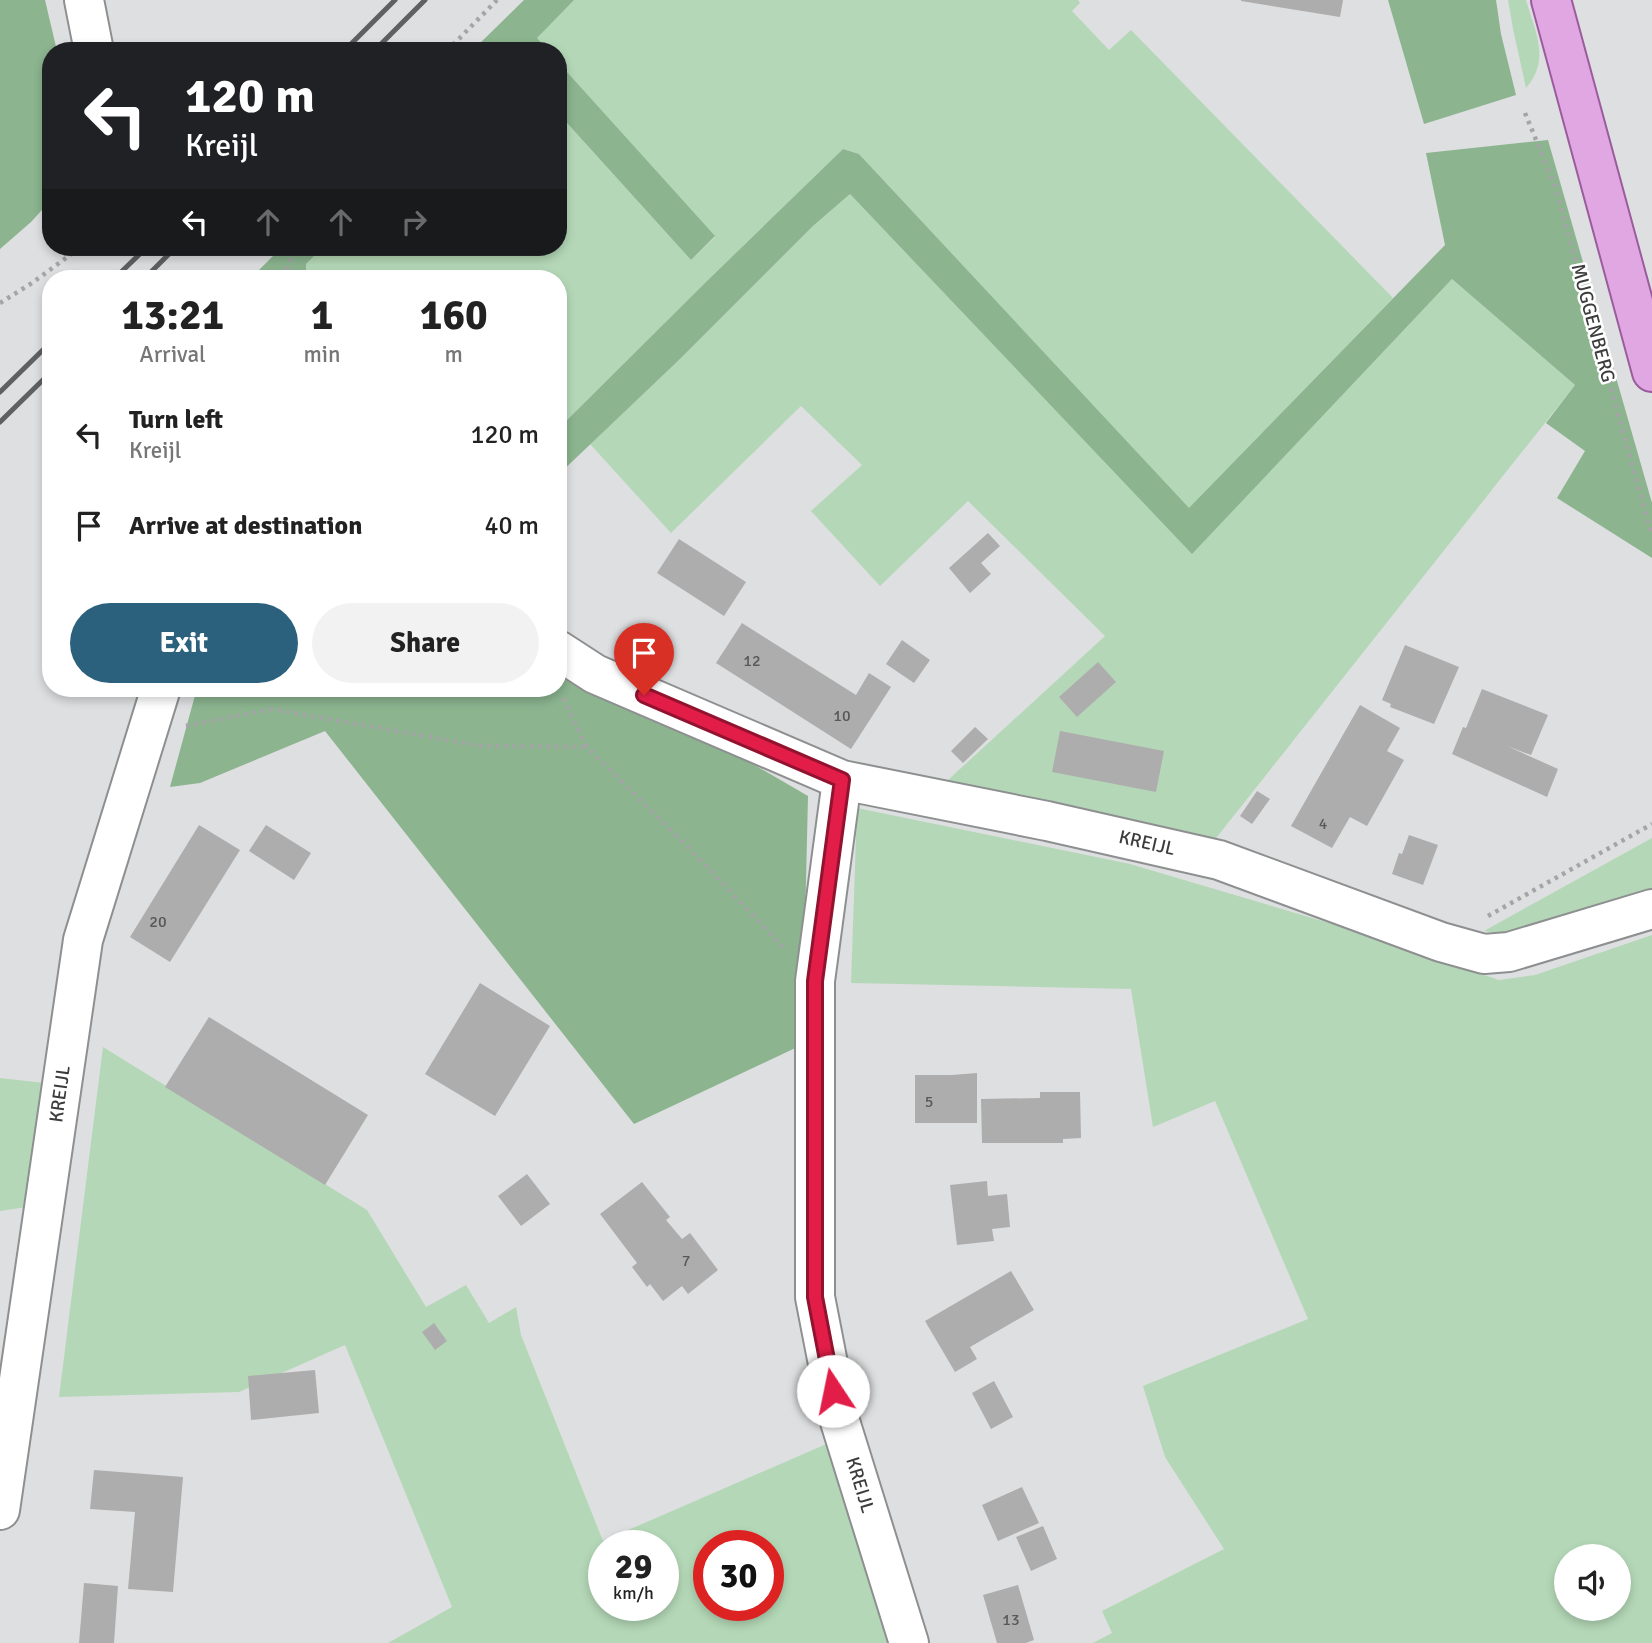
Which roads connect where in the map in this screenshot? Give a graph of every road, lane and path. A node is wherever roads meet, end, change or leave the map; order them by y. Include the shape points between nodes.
1 (84, 0) edge
2 (497, 0) edge
3 (1551, 0) edge
4 (92, 42) edge
5 (456, 42) edge
6 (1525, 113) dead end
7 (69, 256) edge
8 (50, 270) edge
9 (42, 276) edge
10 (0, 303) edge
11 (1652, 372) edge
12 (1652, 536) edge
13 (567, 656) edge
14 (158, 697) edge
15 (563, 697) edge
16 (148, 734) junction
17 (587, 747) junction
18 (842, 780) junction
19 (1652, 824) edge
20 (1652, 909) edge
21 (1441, 942) junction
22 (815, 981) junction
23 (0, 1510) edge
24 (909, 1643) edge

1 - 4 street
2 - 5 path
3 - 11 main road
6 - 12 path, MUGGENBERG via 1555,186
7 - 8 path
9 - 10 path
13 - 18 street, KREIJL via 595,674
14 - 16 street, KREIJL
15 - 17 path
16 - 17 path via 272,709 481,746
16 - 23 street, KREIJL via 83,940
17 - 22 path
18 - 21 street, KREIJL via 1219,860
18 - 22 street, KREIJL
19 - 21 path
20 - 21 street, KREIJL via 1509,952 1484,954
22 - 24 street, KREIJL via 815,1297 838,1415

